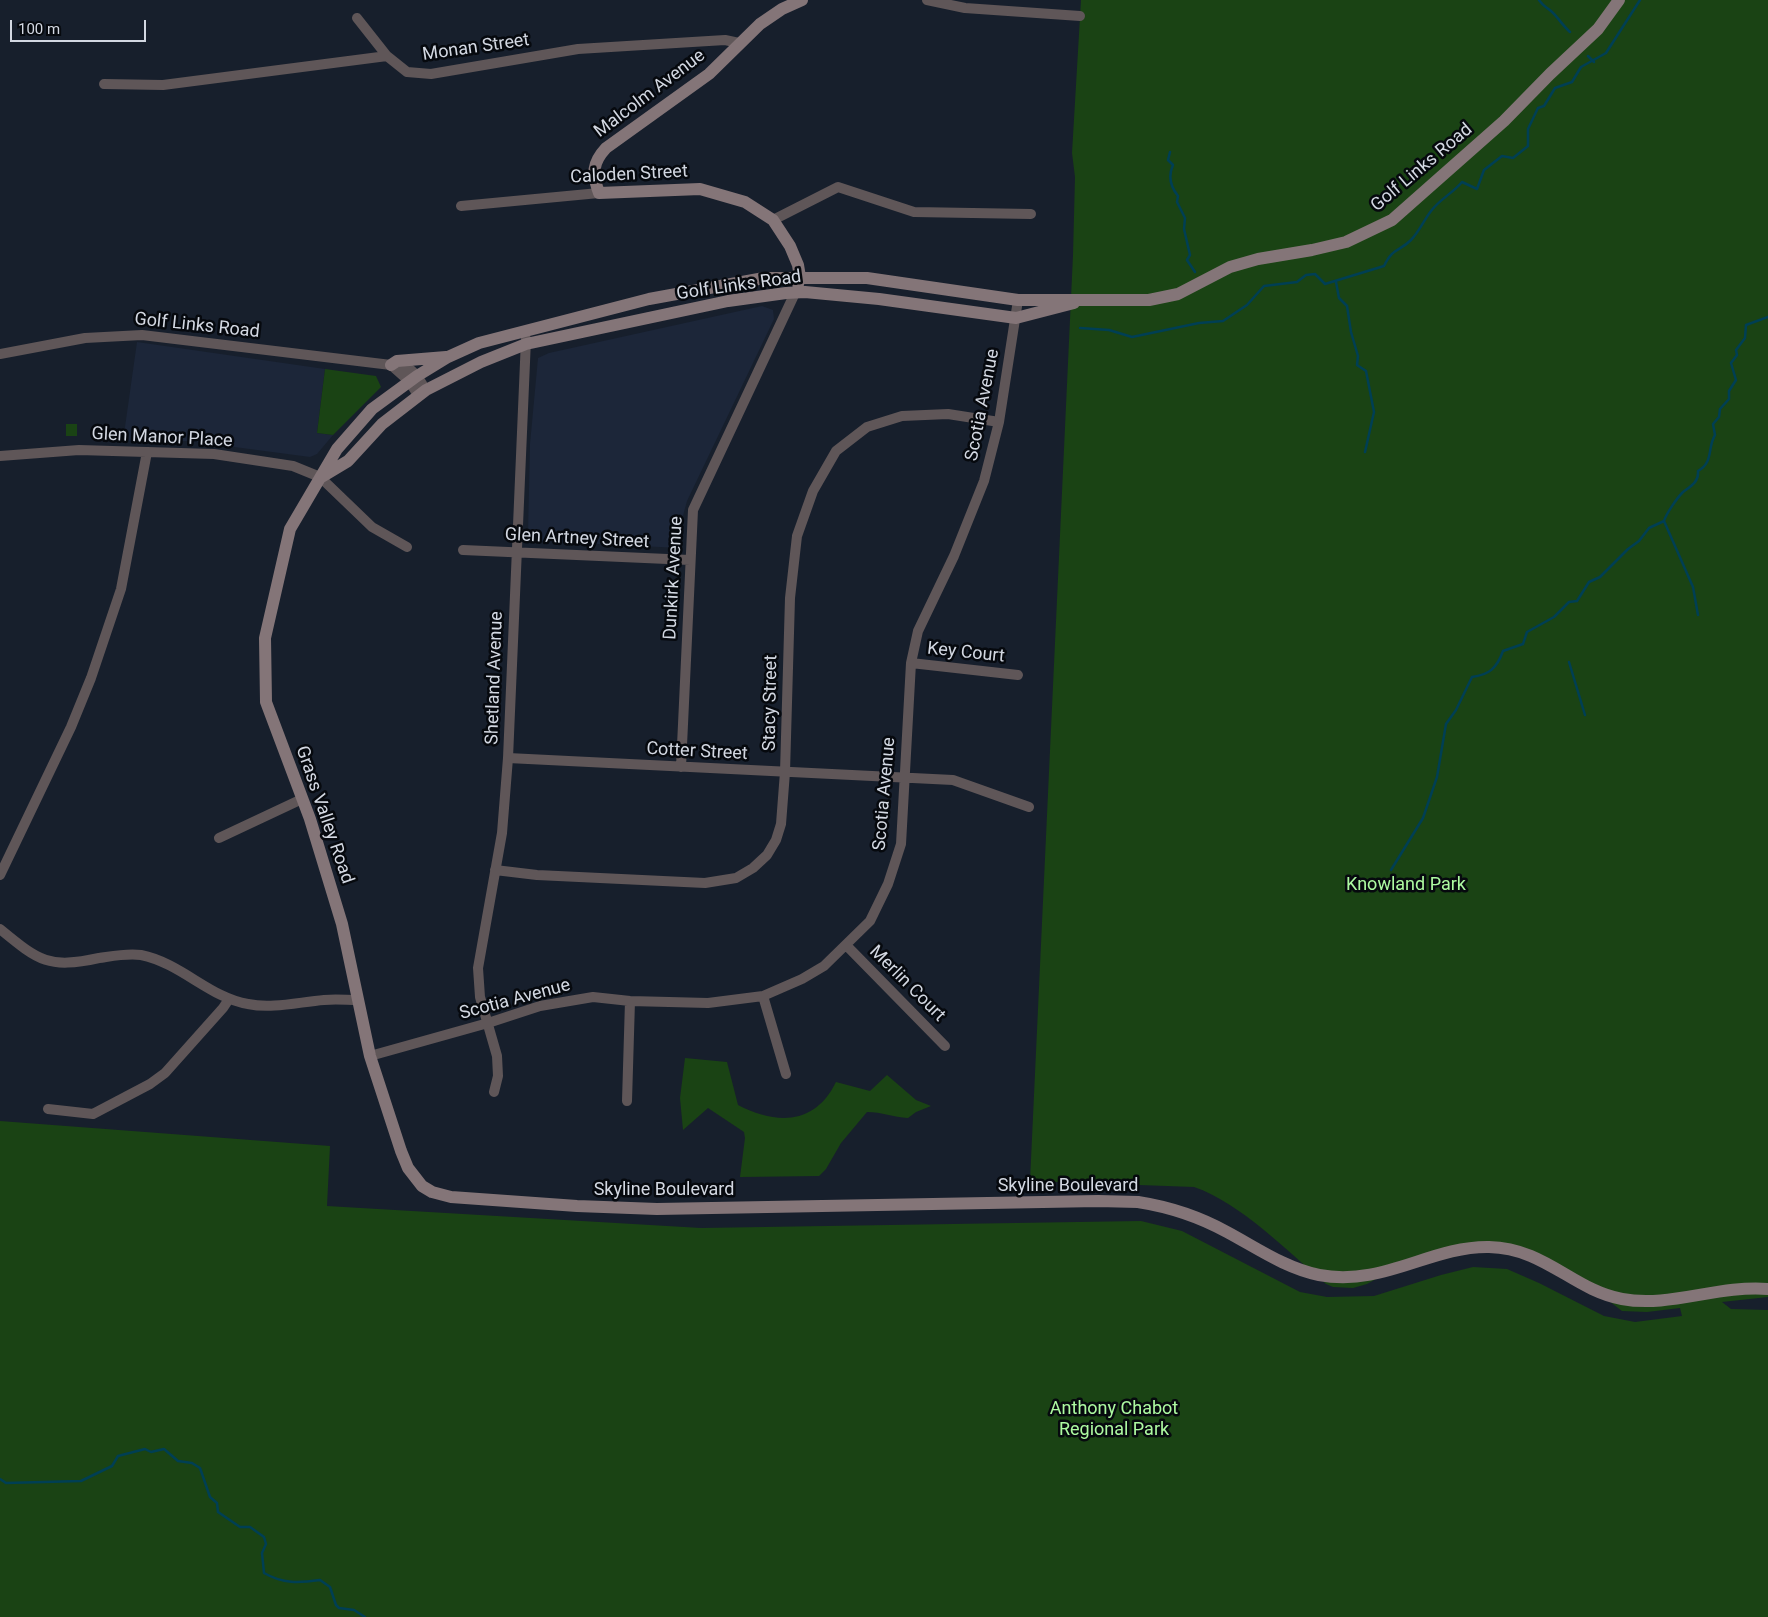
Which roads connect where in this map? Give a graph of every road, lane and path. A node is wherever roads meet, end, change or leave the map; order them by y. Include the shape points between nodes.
1 (802, 0) edge
2 (927, 0) edge
3 (1619, 0) edge
4 (1080, 16) dead end
5 (357, 18) dead end
6 (739, 43) junction
7 (387, 56) junction
8 (104, 84) dead end
9 (599, 194) junction
10 (461, 206) dead end
11 (1031, 214) dead end
12 (773, 220) junction
13 (800, 277) junction
14 (795, 293) junction
15 (1018, 300) junction
16 (1083, 300) junction
17 (1016, 318) junction
18 (525, 330) junction
19 (526, 344) junction
20 (0, 354) edge
21 (448, 356) junction
22 (392, 365) junction
23 (413, 378) junction
24 (422, 393) junction
25 (999, 422) junction
26 (147, 452) junction
27 (0, 456) edge
28 (320, 477) junction
29 (407, 547) dead end
30 (463, 550) dead end
31 (516, 552) junction
32 (690, 560) junction
33 (911, 664) junction
34 (1018, 675) dead end
35 (508, 758) junction
36 (681, 768) junction
37 (785, 772) junction
38 (906, 777) junction
39 (302, 799) junction
40 (1030, 807) dead end
41 (219, 838) dead end
42 (495, 870) junction
43 (0, 875) edge
44 (0, 929) edge
45 (846, 945) junction
46 (763, 996) junction
47 (229, 999) junction
48 (358, 1000) junction
49 (630, 1001) junction
50 (488, 1023) junction
51 (945, 1046) dead end
52 (370, 1056) junction
53 (786, 1074) dead end
54 (494, 1092) dead end
55 (627, 1101) dead end
56 (48, 1109) dead end
57 (408, 1168) joint
58 (1768, 1289) edge

1 - 6 main road, Malcolm Avenue via 760,24
2 - 4 street via 965,8
3 - 16 main road, Golf Links Road via 1598,29 1504,121 1392,220 1346,242 1230,267 1178,294 1149,300
5 - 7 street, Monan Street
6 - 7 street, Monan Street via 725,40 578,49 431,74 407,72
6 - 9 main road, Malcolm Avenue via 709,74 636,125 598,157 593,169
7 - 8 street via 163,85
9 - 10 street, Caloden Street
9 - 12 main road, Caloden Street via 700,188 745,202
11 - 12 street via 914,212 838,187
12 - 13 main road, Caloden Street via 790,246
13 - 14 main road
13 - 15 main road, Golf Links Road via 867,278
13 - 18 main road, Golf Links Road via 764,278 649,299
14 - 17 main road, Golf Links Road via 879,299
14 - 19 main road, Golf Links Road via 728,301
14 - 32 street, Dunkirk Avenue via 693,510
15 - 16 main road, Golf Links Road
15 - 17 street, Scotia Avenue
16 - 17 main road, Golf Links Road
17 - 25 street, Scotia Avenue
18 - 19 street, Shetland Avenue
18 - 21 main road, Golf Links Road
19 - 24 main road, Golf Links Road via 481,362
19 - 31 street, Shetland Avenue
20 - 22 street, Golf Links Road via 85,338 142,335
21 - 22 main road via 398,361
21 - 23 main road, Golf Links Road
22 - 23 street, Golf Links Road via 406,366
23 - 24 street
23 - 28 main road, Grass Valley Road via 372,409 350,432
24 - 28 main road via 382,424 348,461
25 - 33 street, Scotia Avenue via 984,481 954,556 918,631
25 - 37 street, Stacy Street via 948,414 902,416 867,427 836,451 813,491 797,536 790,598
26 - 27 street, Glen Manor Place via 79,450
26 - 28 street, Glen Manor Place via 214,454 280,463
26 - 43 street via 121,589 91,678
28 - 29 street via 372,527
28 - 39 main road, Grass Valley Road via 290,529 265,638 266,702
30 - 31 street, Glen Artney Street
31 - 32 street, Glen Artney Street
31 - 35 street, Shetland Avenue
32 - 36 street, Dunkirk Avenue
33 - 34 street, Key Court
33 - 38 street, Scotia Avenue
35 - 36 street, Cotter Street
35 - 42 street, Shetland Avenue via 502,833
36 - 37 street, Cotter Street
37 - 38 street, Cotter Street
37 - 42 street, Stacy Street via 781,824 776,840 767,855 736,878 705,883
38 - 40 street, Cotter Street via 953,780
38 - 45 street, Scotia Avenue via 900,844 888,884 870,921
39 - 41 street
39 - 48 main road, Grass Valley Road via 342,924
42 - 50 street, Shetland Avenue via 478,968 480,997
44 - 47 street via 26,950 51,963 76,963 119,954 140,955 171,965
45 - 46 street, Scotia Avenue via 824,966
45 - 51 street, Merlin Court
46 - 49 street, Scotia Avenue via 708,1003
46 - 53 street
47 - 48 street via 266,1006
47 - 56 street via 165,1073 150,1084 94,1114
48 - 52 main road, Grass Valley Road
49 - 50 street, Scotia Avenue via 593,997 540,1006
49 - 55 street
50 - 52 street, Scotia Avenue
50 - 54 street, Shetland Avenue via 497,1056 498,1076
52 - 57 main road, Grass Valley Road
57 - 58 main road, Skyline Boulevard via 422,1186 440,1196 617,1208 1138,1202 1191,1214 1282,1263 1320,1275 1376,1275 1458,1250 1490,1247 1508,1248 1538,1258 1594,1289 1620,1299 1651,1301 1728,1289

